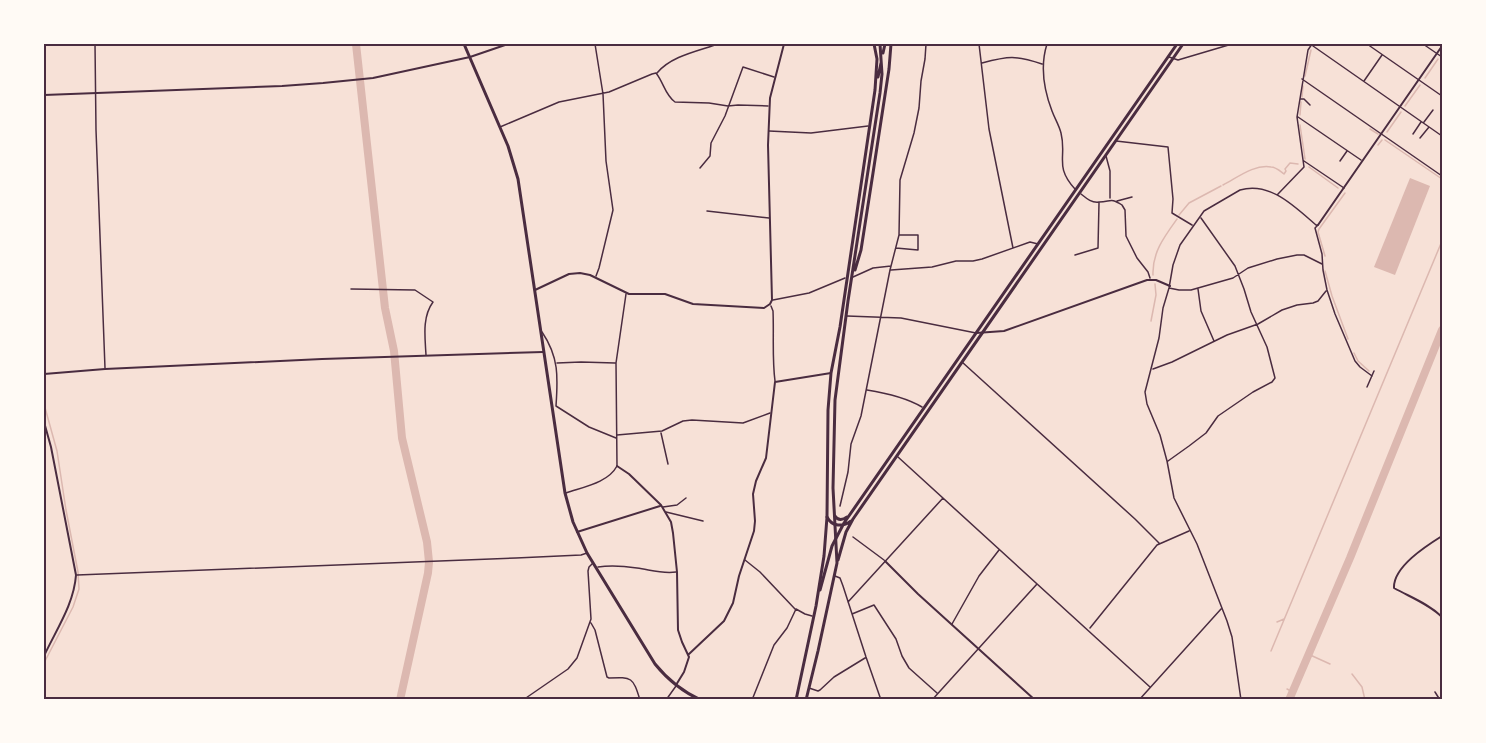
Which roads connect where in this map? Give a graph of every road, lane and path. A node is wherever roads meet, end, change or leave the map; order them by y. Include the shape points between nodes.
1 (95, 44) edge
2 (464, 44) edge
3 (508, 44) edge
4 (595, 44) edge
5 (718, 44) edge
6 (784, 44) edge
7 (874, 44) edge
8 (882, 44) edge
9 (891, 44) edge
10 (927, 44) edge
11 (979, 44) edge
12 (1047, 44) edge
13 (1177, 44) edge
14 (1183, 44) edge
15 (1232, 44) edge
16 (1311, 44) edge
17 (1367, 44) edge
18 (1424, 44) edge
19 (1443, 46) edge
20 (1437, 53) junction
21 (1383, 54) junction
22 (470, 57) junction
23 (1443, 57) edge
24 (1170, 58) junction
25 (981, 63) junction
26 (880, 64) junction
27 (1042, 64) junction
28 (890, 65) junction
29 (656, 73) junction
30 (775, 77) junction
31 (1302, 79) junction
32 (1419, 80) junction
33 (1364, 82) junction
34 (875, 90) junction
35 (95, 92) junction
36 (603, 93) junction
37 (44, 95) edge
38 (1443, 96) edge
39 (1299, 99) junction
40 (1310, 105) dead end
41 (728, 106) junction
42 (769, 106) junction
43 (1400, 108) junction
44 (1433, 110) dead end
45 (1297, 117) junction
46 (1423, 122) junction
47 (869, 126) junction
48 (500, 127) junction
49 (1429, 127) junction
50 (880, 128) junction
51 (769, 131) junction
52 (1382, 134) junction
53 (1413, 134) dead end
54 (1443, 136) edge
55 (1420, 138) dead end
56 (1115, 141) junction
57 (1348, 150) junction
58 (1105, 155) junction
59 (1303, 160) junction
60 (1340, 161) dead end
61 (1363, 161) junction
62 (700, 168) dead end
63 (1443, 176) edge
64 (1344, 188) junction
65 (1077, 191) junction
66 (1278, 194) junction
67 (1132, 197) dead end
68 (1110, 199) junction
69 (1117, 201) junction
70 (1099, 202) junction
71 (707, 211) dead end
72 (1200, 216) junction
73 (770, 218) junction
74 (1193, 225) junction
75 (1318, 225) junction
76 (899, 235) junction
77 (1038, 244) junction
78 (896, 248) junction
79 (1012, 248) junction
80 (1075, 255) dead end
81 (1323, 265) junction
82 (891, 266) junction
83 (890, 270) junction
84 (1238, 275) junction
85 (596, 277) junction
86 (846, 278) junction
87 (852, 278) junction
88 (1150, 279) junction
89 (1169, 287) junction
90 (1198, 288) junction
91 (351, 289) dead end
92 (535, 290) junction
93 (1327, 290) junction
94 (626, 293) junction
95 (772, 300) junction
96 (770, 304) junction
97 (841, 315) junction
98 (846, 316) junction
99 (881, 317) junction
100 (1258, 324) junction
101 (540, 329) junction
102 (976, 333) junction
103 (981, 333) junction
104 (1214, 342) junction
105 (543, 351) junction
106 (426, 356) junction
107 (962, 362) junction
108 (556, 363) junction
109 (616, 363) junction
110 (105, 369) junction
111 (1152, 369) junction
112 (1374, 371) dead end
113 (831, 373) junction
114 (44, 374) edge
115 (1372, 376) junction
116 (775, 382) junction
117 (1367, 387) dead end
118 (866, 390) junction
119 (551, 406) junction
120 (556, 406) junction
121 (924, 408) junction
122 (771, 412) junction
123 (44, 422) edge
124 (661, 431) junction
125 (616, 437) junction
126 (897, 455) junction
127 (1167, 461) junction
128 (668, 464) dead end
129 (617, 466) junction
130 (565, 493) junction
131 (944, 497) junction
132 (686, 498) dead end
133 (661, 506) junction
134 (840, 506) dead end
135 (666, 512) junction
136 (834, 513) junction
137 (827, 517) junction
138 (851, 518) junction
139 (703, 521) dead end
140 (835, 525) junction
141 (843, 525) junction
142 (1190, 531) junction
143 (577, 532) junction
144 (1443, 536) edge
145 (853, 537) dead end
146 (836, 538) junction
147 (1160, 543) junction
148 (1000, 550) junction
149 (587, 553) junction
150 (744, 559) junction
151 (885, 561) junction
152 (593, 562) junction
153 (837, 563) junction
154 (596, 567) junction
155 (677, 572) junction
156 (76, 575) junction
157 (834, 576) junction
158 (1038, 584) junction
159 (848, 602) junction
160 (816, 606) junction
161 (1222, 608) junction
162 (796, 609) junction
163 (852, 614) junction
164 (814, 616) junction
165 (1443, 617) edge
166 (591, 623) junction
167 (951, 624) junction
168 (1089, 630) junction
169 (979, 649) junction
170 (689, 654) junction
171 (44, 656) edge
172 (866, 657) junction
173 (676, 685) junction
174 (1150, 687) junction
175 (809, 688) junction
176 (1436, 692) dead end
177 (938, 694) junction
178 (523, 699) edge
179 (640, 699) edge
180 (666, 699) edge
181 (701, 699) edge
182 (752, 699) edge
183 (796, 699) edge
184 (806, 699) edge
185 (881, 699) edge
186 (932, 699) edge
187 (1035, 699) edge
188 (1139, 699) edge
189 (1241, 699) edge
190 (1440, 699) edge

1 - 35 street
2 - 22 main road
3 - 22 street
4 - 36 street
5 - 29 street via 677,59
6 - 30 street
7 - 34 main road
8 - 26 main road
8 - 87 main road via 882,74
9 - 28 main road
10 - 76 street via 919,108 900,180
11 - 25 street
12 - 27 street
13 - 24 main road
14 - 24 main road
15 - 24 street via 1178,60
16 - 31 street
16 - 33 street
17 - 21 street
18 - 20 street
19 - 20 street
20 - 23 street
20 - 32 street
21 - 32 street
21 - 33 street
22 - 35 street via 358,80
22 - 48 main road
24 - 56 main road
24 - 65 main road
25 - 27 street via 1012,57
25 - 79 street via 989,129
26 - 28 main road via 885,61
26 - 34 main road
27 - 65 street via 1050,106 1062,136 1063,170
28 - 50 main road
29 - 36 street
29 - 41 street via 675,102
30 - 41 street via 743,67
30 - 42 street
31 - 39 street
31 - 52 street
32 - 38 street
32 - 43 street
33 - 43 street
34 - 47 main road
35 - 37 street
35 - 110 street
36 - 48 street via 558,102
36 - 85 street via 606,168 613,210
39 - 40 street
39 - 45 street
41 - 42 street
41 - 62 street via 711,143 710,156
42 - 51 street
43 - 46 street
43 - 52 street
44 - 46 street
45 - 57 street
45 - 59 street
46 - 49 street
46 - 53 street
47 - 50 main road via 874,131
47 - 51 street via 811,134
47 - 86 main road
48 - 92 main road via 518,179
49 - 54 street
49 - 55 street
50 - 87 main road via 861,250
51 - 73 street
52 - 61 street
52 - 63 street
56 - 58 main road
56 - 74 street via 1168,147 1172,213
57 - 60 street
57 - 61 street
58 - 65 main road
58 - 68 street via 1110,171
59 - 64 street
59 - 66 street via 1302,170
61 - 64 street
64 - 75 street
65 - 70 street
65 - 77 main road
65 - 103 main road
66 - 72 street via 1246,188 1209,207
66 - 75 street
67 - 69 street
68 - 69 street
68 - 70 street
69 - 88 street via 1125,210 1126,236
70 - 80 street via 1098,248
71 - 73 street
72 - 74 street
72 - 84 street
73 - 95 street
74 - 89 street via 1175,256
75 - 81 street via 1315,228
76 - 78 street
76 - 78 street via 918,235 918,250
77 - 79 street
77 - 102 main road
78 - 82 street
79 - 83 street via 973,261
81 - 84 street via 1297,255 1248,268
81 - 93 street
82 - 83 street
82 - 87 street via 873,268
83 - 99 street
84 - 90 street
84 - 100 street
85 - 92 street via 568,274
85 - 94 street
86 - 95 street via 808,293
86 - 97 main road
87 - 98 main road
88 - 89 street
88 - 103 street via 1004,331
89 - 90 street
89 - 111 street
90 - 104 street via 1204,320
91 - 106 street via 415,290 433,302 426,316
92 - 101 main road
93 - 100 street via 1318,301 1282,310
93 - 115 street via 1355,361
94 - 96 street via 665,294 693,304 764,308
94 - 109 street
95 - 96 street
96 - 116 street
97 - 98 street
97 - 113 main road
98 - 99 street
98 - 136 main road via 835,400
99 - 102 street
99 - 118 street
100 - 104 street
100 - 127 street via 1275,379 1218,416 1206,433
101 - 105 main road
101 - 108 street
102 - 103 street
102 - 121 main road
103 - 107 main road
104 - 111 street
105 - 106 street
105 - 119 main road
106 - 110 street
107 - 126 main road
107 - 147 street
108 - 109 street
108 - 120 street
109 - 125 street
110 - 114 street
111 - 127 street via 1145,399
112 - 115 street
113 - 116 street
113 - 137 main road
115 - 117 street
116 - 122 street
118 - 121 street via 891,394
118 - 134 street
119 - 120 street
119 - 130 main road
120 - 125 street via 589,427
121 - 138 main road
122 - 124 street via 743,423 683,421
122 - 150 street via 766,458 753,494 754,531
123 - 156 street
124 - 125 street
124 - 128 street
125 - 129 street
126 - 131 street
126 - 138 main road
127 - 142 street via 1174,498
129 - 130 street via 603,479
129 - 133 street
130 - 143 main road
131 - 148 street
131 - 151 street
132 - 133 street via 677,505
133 - 135 street
133 - 143 street
135 - 139 street
135 - 155 street via 671,522
136 - 138 main road via 842,520
136 - 140 main road
137 - 140 main road
137 - 160 main road
138 - 141 main road
138 - 153 main road
140 - 141 main road
140 - 146 main road
141 - 146 main road
142 - 147 street
142 - 161 street
143 - 149 main road
144 - 165 street via 1408,561 1398,573 1394,588
145 - 151 street
146 - 153 main road
146 - 160 main road
147 - 168 street
148 - 158 street
148 - 167 street via 979,576
149 - 152 main road
149 - 156 street
150 - 162 street
150 - 170 street via 733,603 724,621
151 - 159 street
151 - 167 street
152 - 154 main road
152 - 166 street via 588,571
153 - 157 main road
154 - 155 street
154 - 173 main road via 652,659
155 - 170 street via 678,630
156 - 171 street via 69,605
157 - 159 street via 840,578
157 - 175 main road
158 - 168 street
158 - 169 street
159 - 163 street
160 - 164 main road
161 - 174 street
161 - 189 street via 1232,636
162 - 164 street
162 - 182 street via 788,628 774,645
163 - 172 street
163 - 177 street via 874,605 909,668
164 - 183 main road
166 - 178 street via 572,665
166 - 179 street via 607,677 635,682
167 - 169 street
168 - 174 street
169 - 177 street
169 - 187 street
170 - 173 street
172 - 175 street via 820,690
172 - 185 street
173 - 180 street
173 - 181 main road
174 - 188 street
175 - 184 main road
176 - 190 street
177 - 186 street

